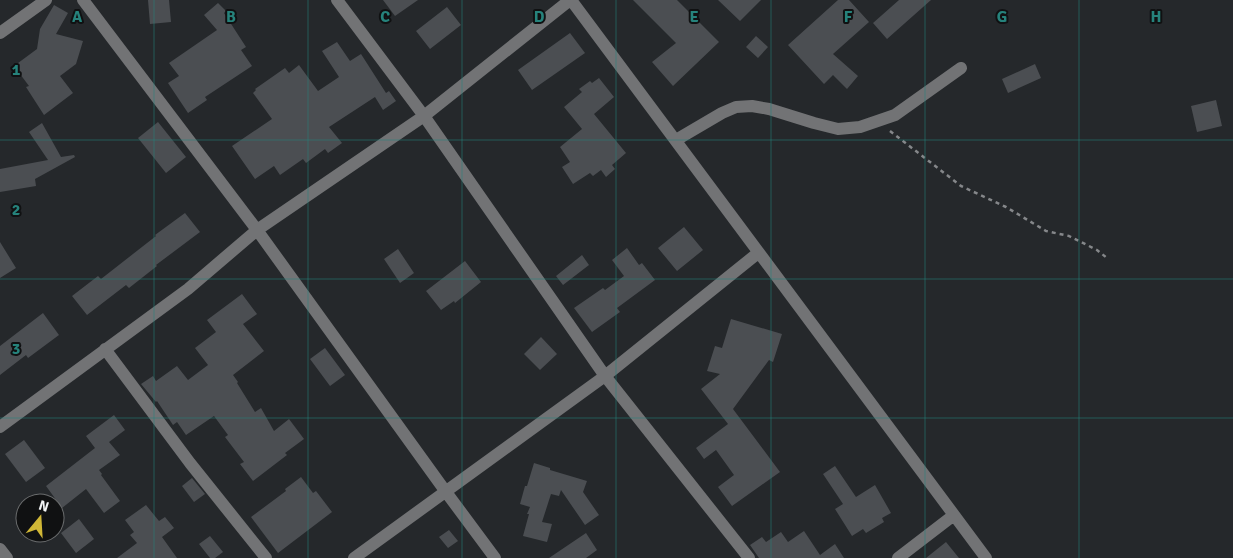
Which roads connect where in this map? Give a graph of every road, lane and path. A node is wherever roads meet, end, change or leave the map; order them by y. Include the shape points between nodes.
1 (46, 0) edge
2 (83, 0) edge
3 (337, 0) edge
4 (571, 0) edge
5 (0, 33) edge
6 (961, 68) dead end
7 (424, 116) junction
8 (877, 121) junction
9 (676, 140) junction
10 (257, 230) junction
11 (758, 253) junction
12 (1107, 258) dead end
13 (105, 350) junction
14 (605, 376) junction
15 (0, 427) edge
16 (446, 492) junction
17 (954, 515) junction
18 (0, 548) edge
19 (7, 558) edge
20 (266, 558) edge
21 (354, 558) edge
22 (495, 558) edge
23 (750, 558) edge
24 (898, 558) edge
25 (986, 558) edge

1 - 5 street
2 - 10 street
3 - 7 street
4 - 7 street
4 - 9 street
6 - 8 street via 895,115
7 - 10 street
7 - 14 street
8 - 9 street via 860,128 838,129 752,106 722,113
8 - 12 path via 961,186 1006,207 1046,232 1069,236
9 - 11 street
10 - 13 street via 188,289
10 - 16 street
11 - 14 street
11 - 17 street
13 - 15 street
13 - 20 street
14 - 16 street
14 - 23 street
16 - 21 street
16 - 22 street
17 - 24 street
17 - 25 street
18 - 19 street

